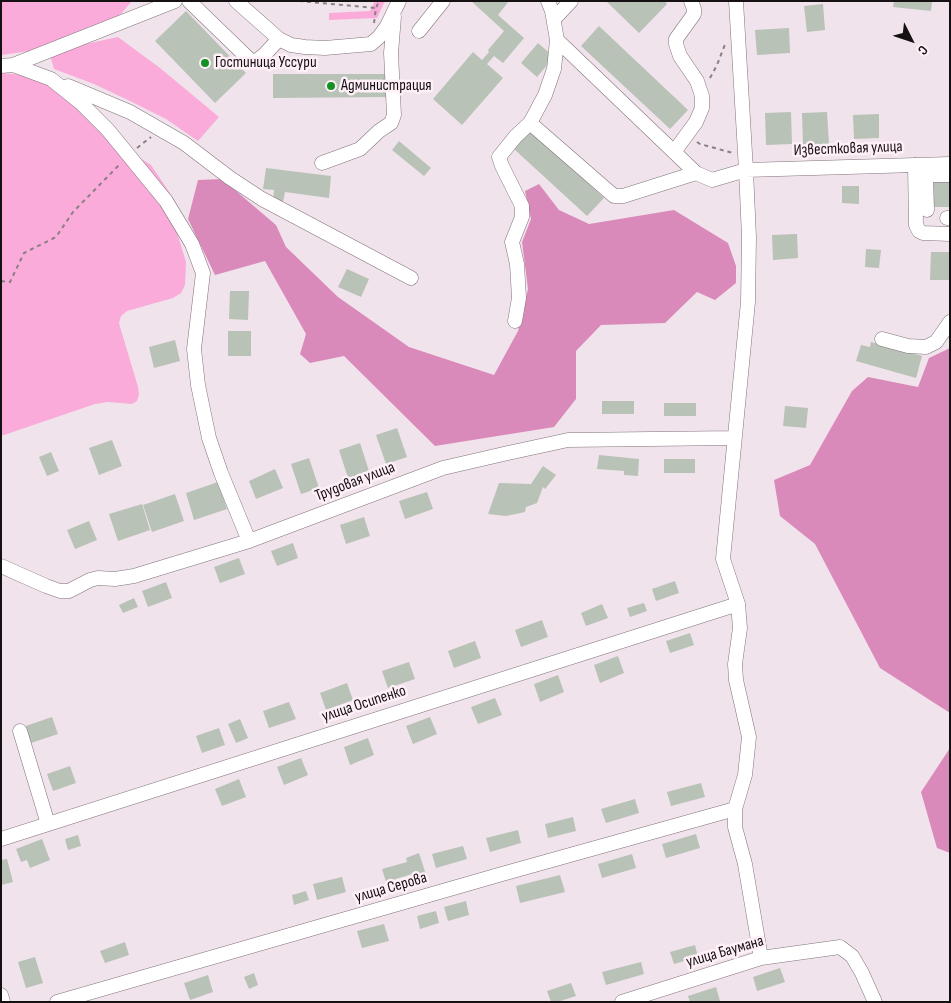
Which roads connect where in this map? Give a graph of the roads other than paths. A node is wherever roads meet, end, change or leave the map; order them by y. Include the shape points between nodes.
1 (175, 1) edge
2 (189, 1) edge
3 (236, 1) edge
4 (443, 1) edge
5 (548, 1) edge
6 (571, 1) edge
7 (691, 1) edge
8 (736, 1) edge
9 (396, 7) edge
10 (554, 19) junction
11 (418, 31) dead end
12 (279, 39) junction
13 (557, 40) junction
14 (7, 65) edge
15 (51, 79) junction
16 (530, 123) junction
17 (674, 152) junction
18 (322, 163) dead end
19 (746, 163) junction
20 (950, 164) edge
21 (915, 165) junction
22 (696, 173) junction
23 (950, 175) edge
24 (927, 210) dead end
25 (950, 234) edge
26 (411, 278) dead end
27 (515, 321) dead end
28 (950, 322) edge
29 (882, 339) dead end
30 (734, 438) junction
31 (249, 541) junction
32 (1, 566) edge
33 (738, 604) junction
34 (20, 732) dead end
35 (736, 809) junction
36 (48, 824) junction
37 (1, 839) edge
38 (761, 958) junction
39 (1, 995) edge
40 (4, 1002) edge
41 (56, 1002) edge
42 (622, 1002) edge
43 (874, 1002) edge

1 - 14 street
2 - 12 street via 252,61 256,62
3 - 12 street
4 - 11 street
5 - 10 street
6 - 10 street
7 - 17 street via 694,14 676,39 676,44 697,81 702,108
8 - 19 street
9 - 12 street via 379,37 371,44 305,47
9 - 18 street via 391,53 394,114 391,123 360,149
10 - 13 street
13 - 16 street via 554,69 546,95
13 - 17 street
14 - 15 street
15 - 26 street via 130,112 184,143 262,200
15 - 31 street via 108,130 166,201 192,244 203,273 194,349 198,385 221,473
16 - 22 street via 614,196
16 - 27 street via 499,157 522,206 522,217 512,242 519,298
17 - 22 street
19 - 21 street, Известковая улица
19 - 22 street, Известковая улица via 712,180
19 - 30 street via 748,302
20 - 21 street, Известковая улица
21 - 25 street via 916,225 919,231
23 - 24 street via 929,175 926,178
28 - 29 street via 936,342 926,348
30 - 31 street, Трудовая улица via 568,440 525,449 443,468
30 - 33 street via 723,559
31 - 32 street, Трудовая улица via 134,576 90,580 69,591 46,586
33 - 35 street via 736,680 749,737 745,775
33 - 36 street, улица Осипенко
34 - 36 street
35 - 38 street via 735,826
35 - 41 street, улица Серова
36 - 37 street, улица Осипенко
38 - 42 street, улица Баумана
38 - 43 street, улица Баумана via 840,947 852,956
39 - 40 street

